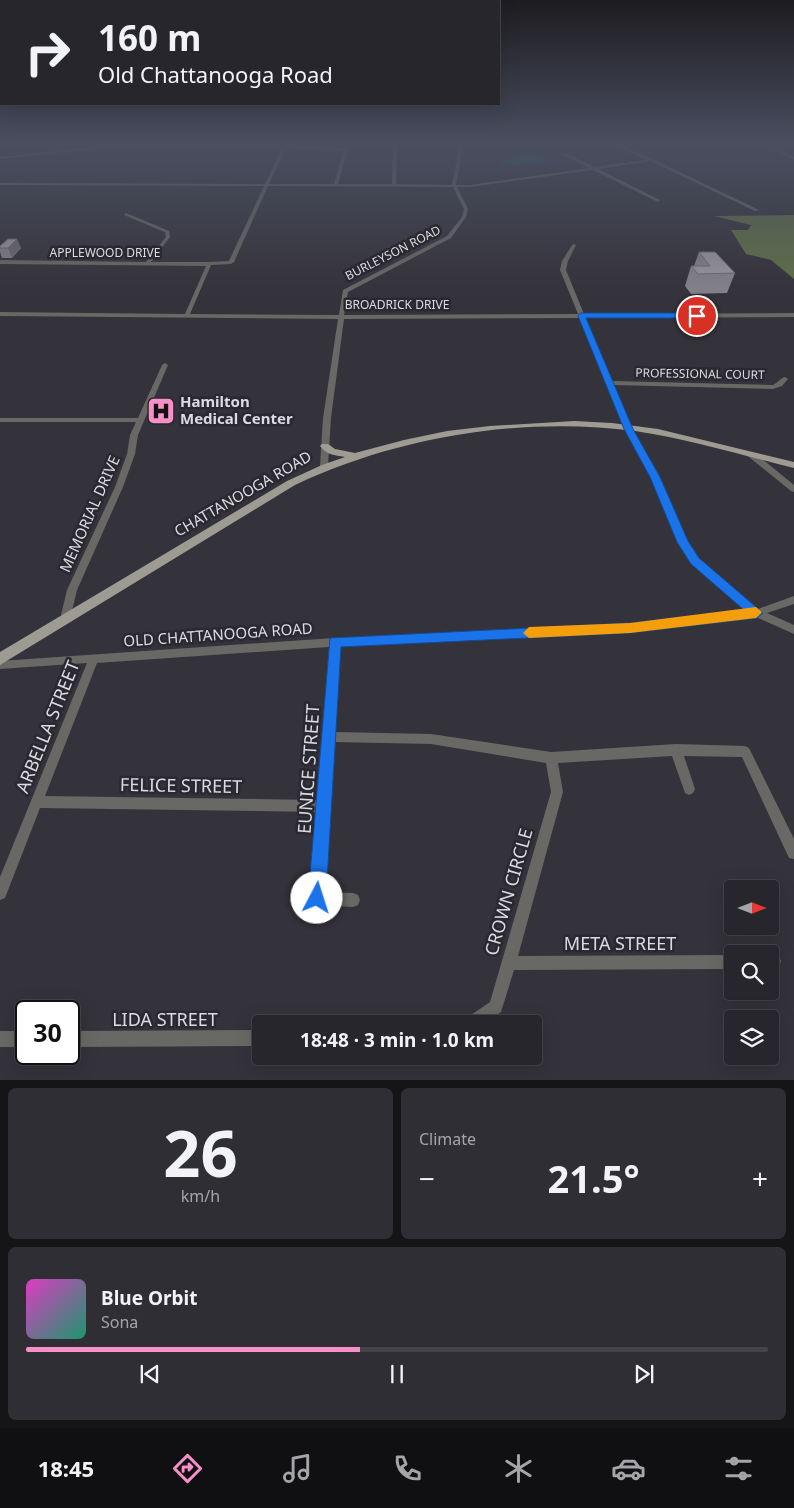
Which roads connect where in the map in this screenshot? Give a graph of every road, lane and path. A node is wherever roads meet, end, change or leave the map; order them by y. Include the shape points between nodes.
1 (264, 193) edge
2 (458, 193) edge
3 (643, 193) edge
4 (722, 193) edge
5 (658, 201) dead end
6 (757, 210) dead end
7 (126, 214) dead end
8 (574, 245) dead end
9 (0, 262) edge
10 (148, 263) junction
11 (209, 264) junction
12 (0, 314) edge
13 (187, 315) junction
14 (794, 315) edge
15 (581, 316) junction
16 (342, 317) junction
17 (165, 365) dead end
18 (785, 379) dead end
19 (611, 383) junction
20 (0, 420) edge
21 (140, 420) junction
22 (628, 429) junction
23 (325, 446) junction
24 (363, 453) junction
25 (752, 455) junction
26 (794, 465) edge
27 (324, 466) junction
28 (794, 489) edge
29 (794, 600) edge
30 (757, 613) junction
31 (65, 619) junction
32 (794, 630) edge
33 (334, 642) junction
34 (94, 658) junction
35 (0, 659) edge
36 (0, 664) edge
37 (329, 737) junction
38 (676, 750) junction
39 (551, 758) junction
40 (689, 789) dead end
41 (36, 802) junction
42 (325, 806) junction
43 (794, 853) edge
44 (0, 893) edge
45 (317, 898) joint
46 (353, 900) dead end
47 (724, 962) edge
48 (508, 963) junction
49 (484, 1015) edge
50 (252, 1038) edge
51 (0, 1039) edge
52 (15, 1039) edge
53 (80, 1039) edge

1 - 11 street, APPLEWOOD DRIVE via 231,262
2 - 16 street, BURLEYSON ROAD via 466,209 453,232 414,256 348,288
3 - 5 street
4 - 6 street
7 - 10 street via 167,231 168,237
8 - 15 street via 563,270
9 - 10 street, APPLEWOOD DRIVE
10 - 11 street, APPLEWOOD DRIVE
11 - 13 street
12 - 13 street, BROADRICK DRIVE
13 - 16 street, BROADRICK DRIVE
14 - 15 street, BROADRICK DRIVE
15 - 16 street, BROADRICK DRIVE
15 - 19 street
16 - 23 street, BURLEYSON ROAD
17 - 21 street, MEMORIAL DRIVE
18 - 19 street, PROFESSIONAL COURT via 780,386 773,387
19 - 22 street
20 - 21 street
21 - 31 street, MEMORIAL DRIVE via 119,487 72,590
22 - 24 main road, CHATTANOOGA ROAD via 561,424 516,427 414,441
22 - 25 main road, CHATTANOOGA ROAD
22 - 30 street via 695,561
23 - 24 main road via 341,454
23 - 27 street, BURLEYSON ROAD
24 - 27 main road, CHATTANOOGA ROAD
25 - 26 main road, CHATTANOOGA ROAD
25 - 28 street
27 - 31 main road, CHATTANOOGA ROAD
29 - 30 street, OLD CHATTANOOGA ROAD
30 - 32 street
30 - 33 street, OLD CHATTANOOGA ROAD via 630,628
31 - 35 main road, CHATTANOOGA ROAD
33 - 34 street, OLD CHATTANOOGA ROAD
33 - 37 street, EUNICE STREET
34 - 36 street, OLD CHATTANOOGA ROAD
34 - 41 street, ARBELLA STREET
37 - 39 street via 431,739
37 - 42 street, EUNICE STREET
38 - 39 street
38 - 40 street
38 - 43 street via 745,752
39 - 48 street, CROWN CIRCLE via 557,792
41 - 42 street, FELICE STREET
41 - 44 street, ARBELLA STREET
42 - 45 street, EUNICE STREET
45 - 46 street
47 - 48 street, META STREET
48 - 49 street, CROWN CIRCLE via 496,1007
50 - 53 street, LIDA STREET
51 - 52 street

